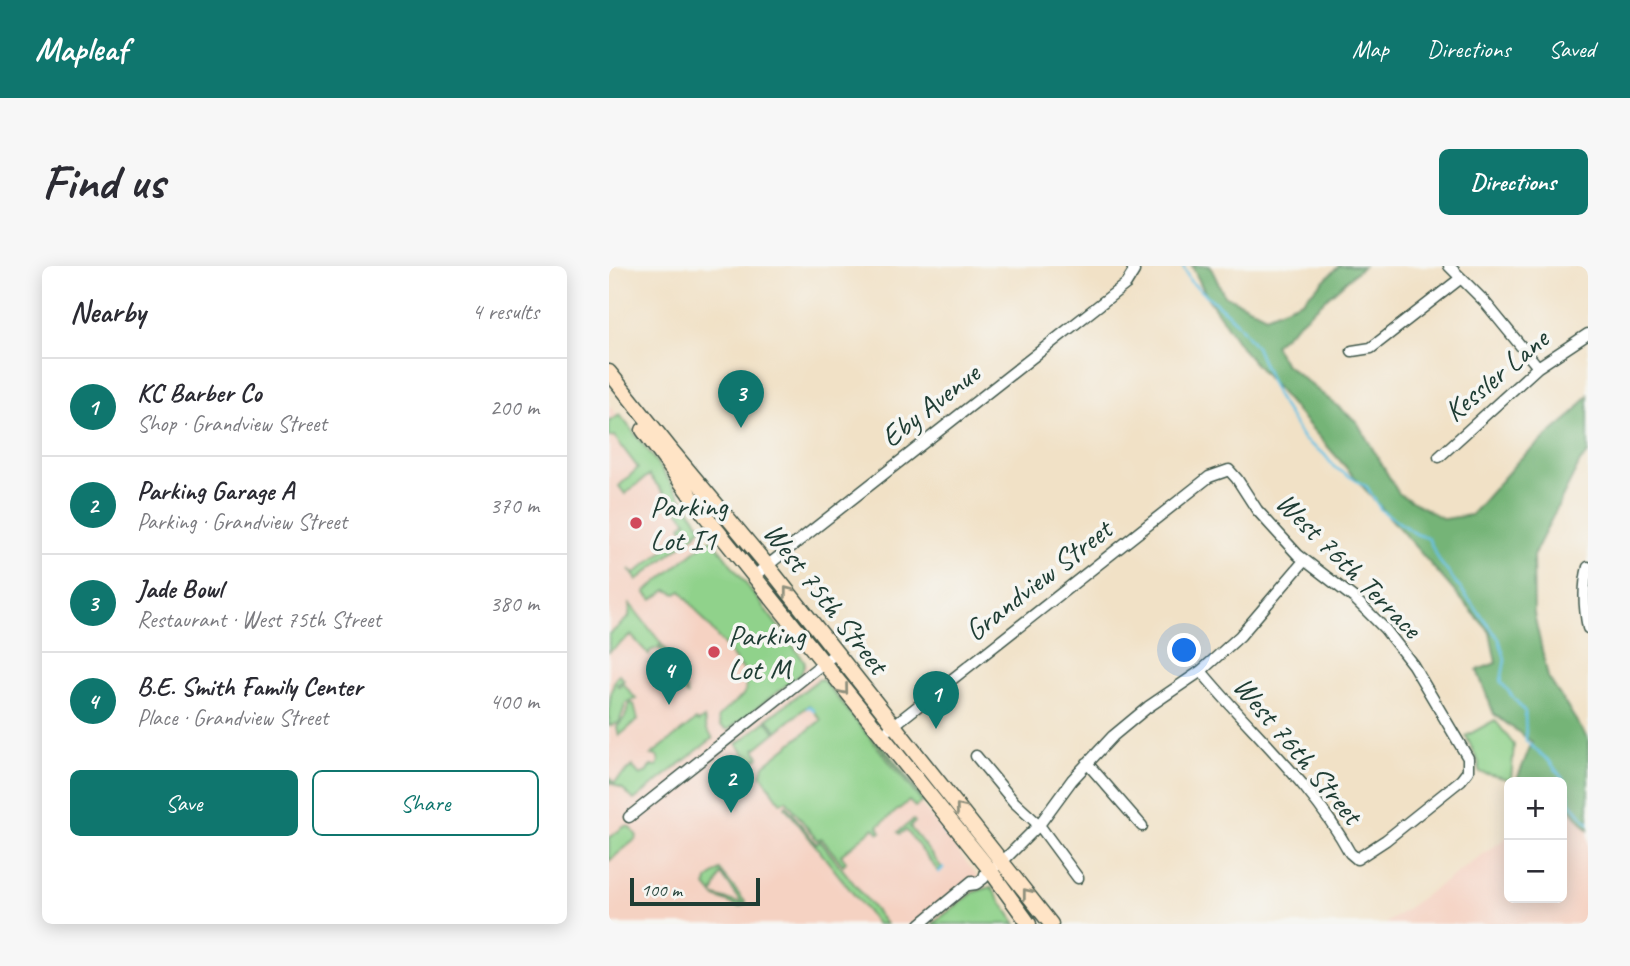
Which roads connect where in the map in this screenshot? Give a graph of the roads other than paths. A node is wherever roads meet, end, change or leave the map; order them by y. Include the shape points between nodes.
1 (1449, 266) edge
2 (1133, 269) edge
3 (1461, 278) junction
4 (1588, 334) edge
5 (1352, 351) dead end
6 (1538, 367) junction
7 (609, 372) edge
8 (609, 388) edge
9 (1439, 457) dead end
10 (1232, 458) dead end
11 (1229, 470) junction
12 (1304, 561) junction
13 (767, 565) junction
14 (1588, 567) edge
15 (754, 576) junction
16 (1588, 628) edge
17 (837, 653) junction
18 (823, 663) junction
19 (1201, 671) junction
20 (893, 725) junction
21 (881, 736) junction
22 (976, 756) dead end
23 (1087, 764) junction
24 (629, 817) dead end
25 (1039, 825) junction
26 (1142, 826) dead end
27 (1003, 861) junction
28 (1356, 863) joint
29 (988, 872) junction
30 (1078, 878) dead end
31 (920, 924) edge
32 (1029, 924) edge
33 (1051, 924) edge

1 - 3 street
2 - 13 street, Eby Avenue via 1126,284
3 - 5 street via 1371,348
3 - 6 street
4 - 6 street, Kessler Lane
6 - 9 street, Kessler Lane
7 - 13 main road, West 75th Street
8 - 15 main road, West 75th Street
10 - 11 street
11 - 12 street, West 76th Terrace via 1257,510
11 - 20 street, Grandview Street via 1209,477
12 - 19 street via 1259,616
12 - 28 street, West 76th Terrace via 1354,598 1385,629 1413,665 1468,758 1468,771 1461,780
13 - 15 street, Eby Avenue
17 -> 13 main road, West 75th Street
14 - 16 street
15 - 18 main road, West 75th Street
17 - 18 street
17 - 20 main road, West 75th Street
18 -> 21 main road, West 75th Street
18 - 24 street
19 - 23 street via 1148,707
19 - 28 street, West 76th Street via 1315,799
20 - 21 street, Grandview Street
27 -> 20 main road, West 75th Street
21 - 29 main road, West 75th Street
22 - 25 street
23 - 25 street
23 - 26 street
25 - 27 street
25 - 30 street
27 - 29 street
33 -> 27 main road, West 75th Street
29 - 31 street
29 - 32 main road, West 75th Street

